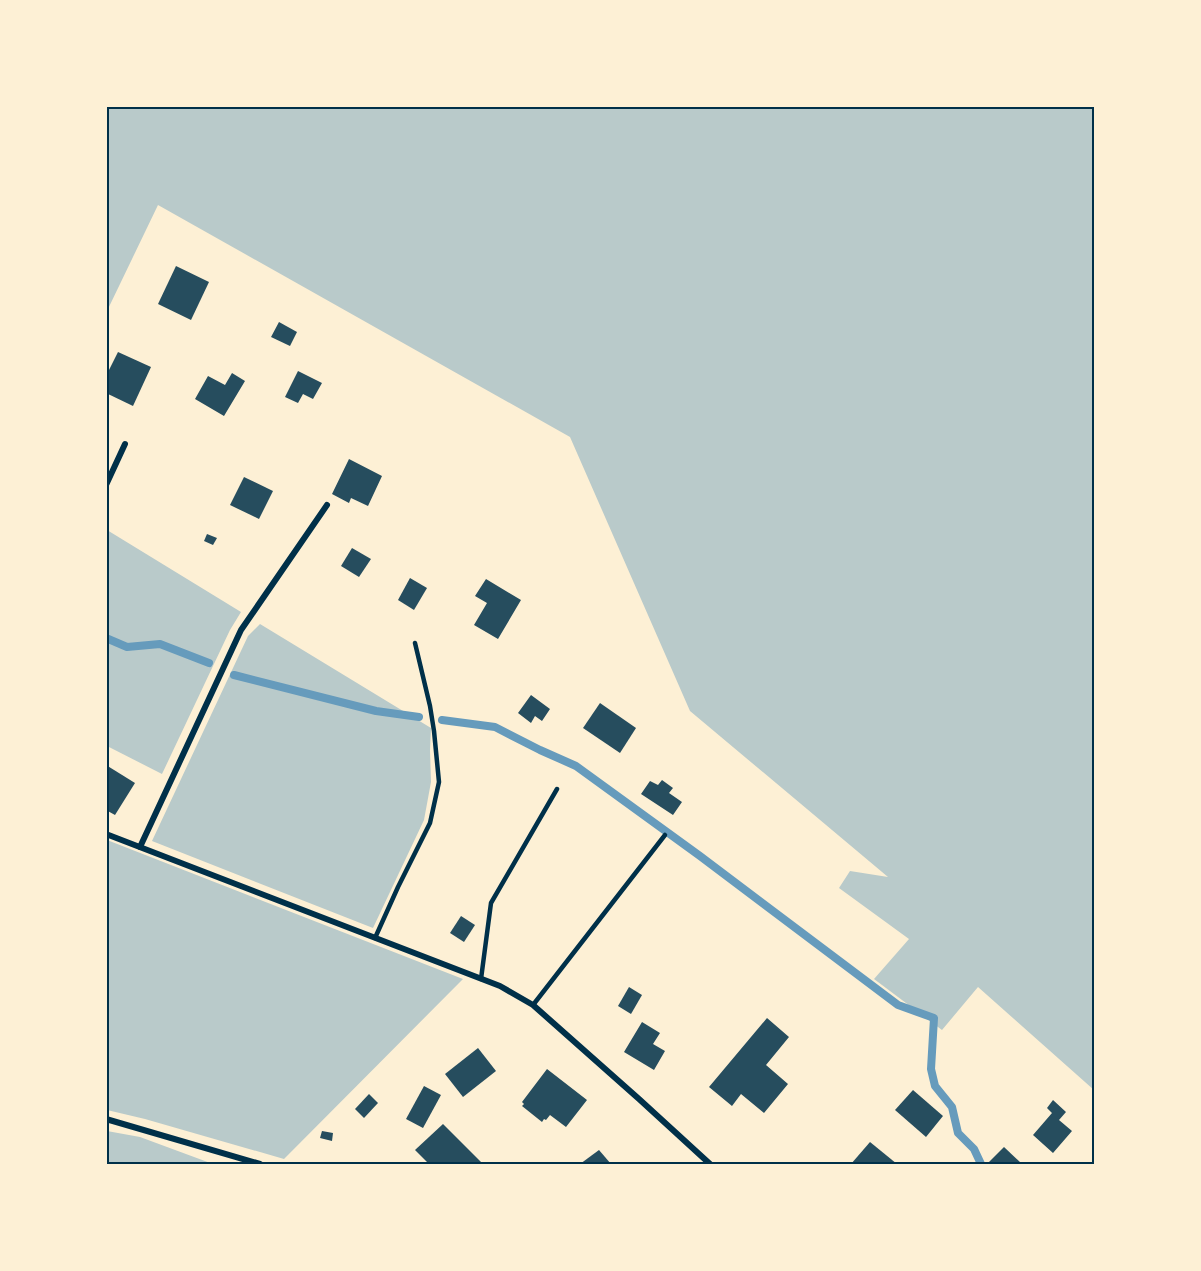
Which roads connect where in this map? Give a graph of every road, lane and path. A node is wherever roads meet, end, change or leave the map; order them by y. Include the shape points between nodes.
1 (125, 444) dead end
2 (106, 485) edge
3 (327, 505) dead end
4 (415, 643) dead end
5 (556, 789) dead end
6 (106, 834) edge
7 (665, 835) dead end
8 (140, 847) junction
9 (375, 938) junction
10 (481, 979) junction
11 (533, 1005) junction
12 (106, 1119) edge
13 (260, 1164) edge
14 (710, 1164) edge

1 - 2 street
3 - 8 street via 241,630
4 - 9 lane via 433,723 439,783 430,823
5 - 10 lane via 491,903
6 - 8 street
7 - 11 lane
8 - 9 street
9 - 10 street
10 - 11 street
11 - 14 street
12 - 13 street

